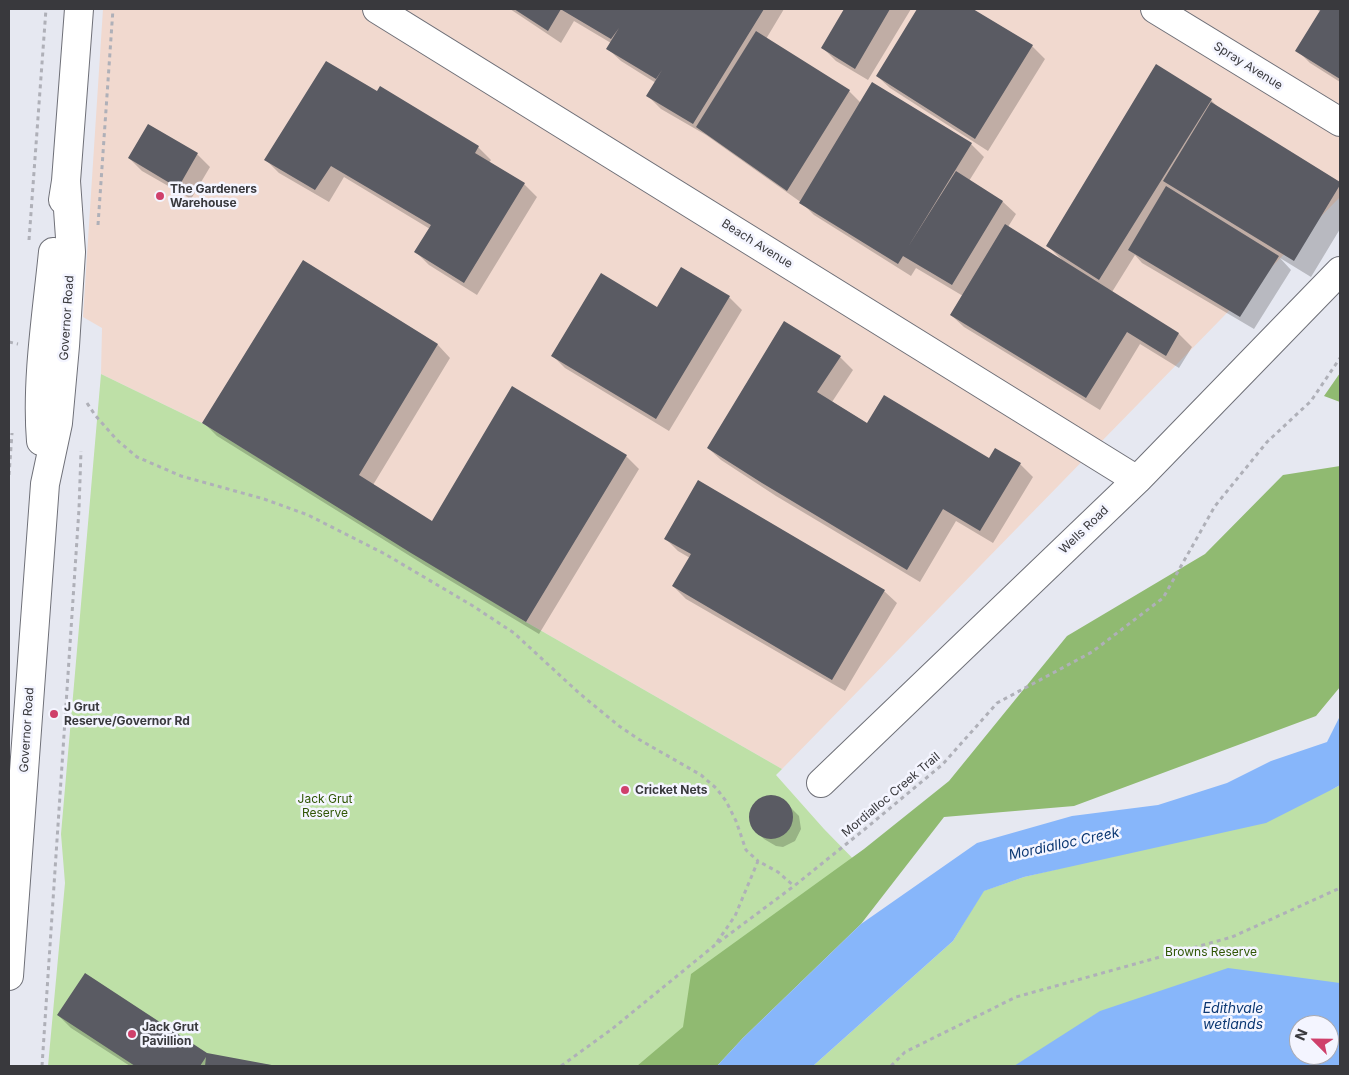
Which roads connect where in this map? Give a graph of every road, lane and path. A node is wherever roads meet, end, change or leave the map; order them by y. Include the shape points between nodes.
1 (79, 9) edge
2 (113, 9) edge
3 (377, 9) edge
4 (1155, 9) edge
5 (1340, 122) edge
6 (97, 233) dead end
7 (1340, 272) edge
8 (1340, 358) edge
9 (82, 406) dead end
10 (81, 447) dead end
11 (1136, 480) junction
12 (821, 783) dead end
13 (758, 862) junction
14 (794, 886) junction
15 (1340, 888) edge
16 (11, 908) edge
17 (715, 945) junction
18 (9, 976) edge
19 (42, 1066) edge
20 (561, 1066) edge
21 (891, 1066) edge

1 - 16 street, Governor Road via 66,181 71,252 65,346 58,423 45,484
2 - 6 path
3 - 11 street, Beach Avenue
4 - 5 street, Spray Avenue
7 - 11 street, Wells Road
8 - 14 path, Mordialloc Creek Trail via 1311,401 1268,442 1215,506 1163,598 1092,652 997,703 943,764
9 - 13 path via 83,397 94,415 137,457 181,476 308,514 385,554 514,633 619,726 701,775 716,788 736,821 746,850
10 - 19 path
11 - 12 street, Wells Road
13 - 14 path via 778,872
13 - 17 path via 735,916
14 - 17 path, Mordialloc Creek Trail
15 - 21 path via 1232,938 1016,996 905,1052
16 - 18 street, Governor Road
17 - 20 path, Mordialloc Creek Trail

